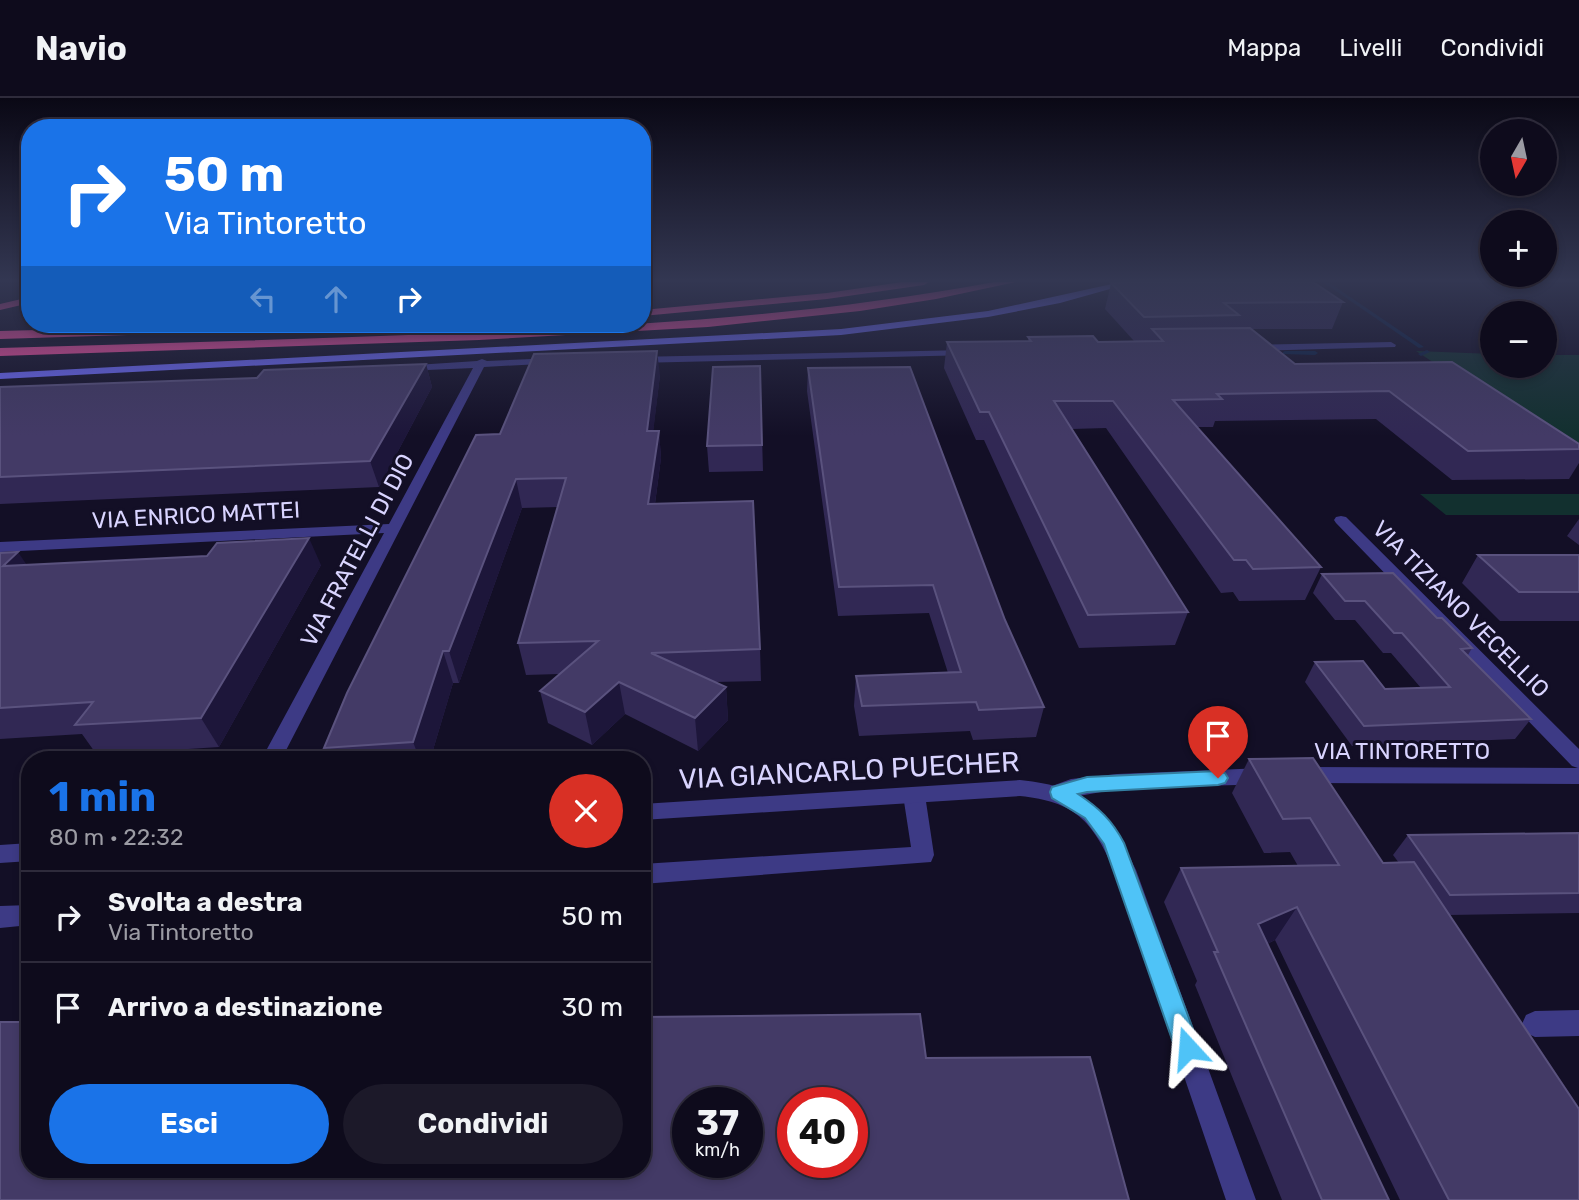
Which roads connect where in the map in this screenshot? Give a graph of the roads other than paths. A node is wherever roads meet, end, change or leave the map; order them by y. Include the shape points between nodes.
1 (64, 333) edge
2 (543, 333) edge
3 (814, 333) edge
4 (0, 335) edge
5 (1391, 345) dead end
6 (1237, 348) edge
7 (0, 352) edge
8 (985, 353) edge
9 (622, 360) edge
10 (566, 361) edge
11 (482, 362) junction
12 (357, 371) edge
13 (0, 376) edge
14 (1341, 520) dead end
15 (394, 528) junction
16 (0, 547) edge
17 (276, 751) edge
18 (1579, 761) edge
19 (1579, 776) edge
20 (1059, 792) junction
21 (914, 794) junction
22 (651, 812) edge
23 (21, 853) edge
24 (0, 854) edge
25 (651, 873) edge
26 (21, 916) edge
27 (0, 917) edge
28 (1579, 1023) edge
29 (1535, 1024) dead end
30 (1241, 1200) edge

1 - 4 highway
2 - 7 highway
3 - 13 main road
5 - 6 street
8 - 9 street
10 - 11 street
11 - 12 street
11 - 15 street, VIA FRATELLI DI DIO
14 - 18 street, VIA TIZIANO VECELLIO
15 - 16 street, VIA ENRICO MATTEI
15 - 17 street, VIA FRATELLI DI DIO
19 - 20 street, VIA TINTORETTO via 1306,775 1107,783
20 - 21 street, VIA GIANCARLO PUECHER via 1020,788
20 - 30 street via 1092,813 1114,843
21 - 22 street, VIA GIANCARLO PUECHER
21 - 25 street via 923,855
23 - 24 street
26 - 27 street
28 - 29 street

